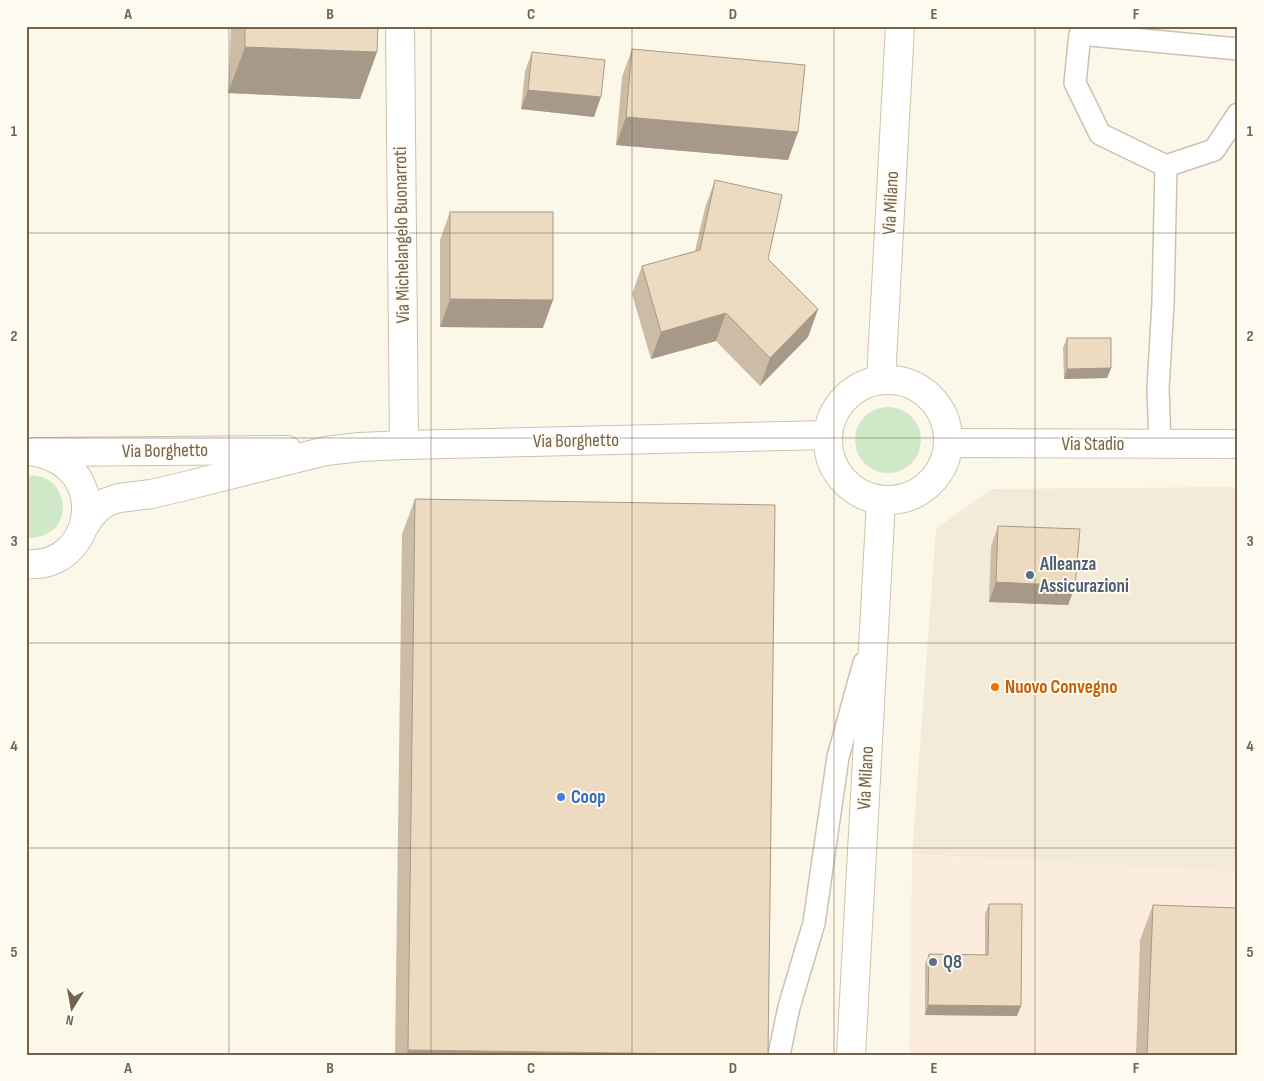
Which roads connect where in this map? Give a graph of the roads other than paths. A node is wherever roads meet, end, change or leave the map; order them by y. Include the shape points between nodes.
1 (400, 26) edge
2 (900, 26) edge
3 (1238, 49) edge
4 (1238, 114) edge
5 (1166, 166) junction
6 (881, 380) junction
7 (827, 435) junction
8 (949, 443) junction
9 (1160, 444) junction
10 (1238, 444) edge
11 (404, 445) junction
12 (326, 451) junction
13 (31, 452) edge
14 (881, 501) junction
15 (82, 530) junction
16 (26, 564) edge
17 (874, 629) junction
18 (779, 1055) edge
19 (851, 1055) edge

1 - 11 street, Via Michelangelo Buonarroti
2 - 6 street, Via Milano
3 - 5 lane via 1080,34 1075,84 1100,134
4 - 5 lane via 1214,150
5 - 9 lane via 1158,389
6 - 7 street via 861,386 844,398 833,415
6 - 8 street via 902,381 921,390 937,404 946,423
7 - 11 street, Via Borghetto
7 - 14 street via 828,454 835,471 847,486 863,496
8 - 9 street, Via Stadio
8 - 14 street via 944,463 934,480 901,500
9 - 10 street, Via Stadio
11 - 12 street, Via Borghetto
12 - 13 street, Via Borghetto
12 - 15 street, Via Borghetto via 107,502 90,517
13 - 15 street, Via Borghetto via 63,462 74,472 86,500
14 - 17 street, Via Milano
15 - 16 street, Via Borghetto via 64,554 49,562
17 - 18 lane via 838,757 814,923 789,1007
17 - 19 street, Via Milano

